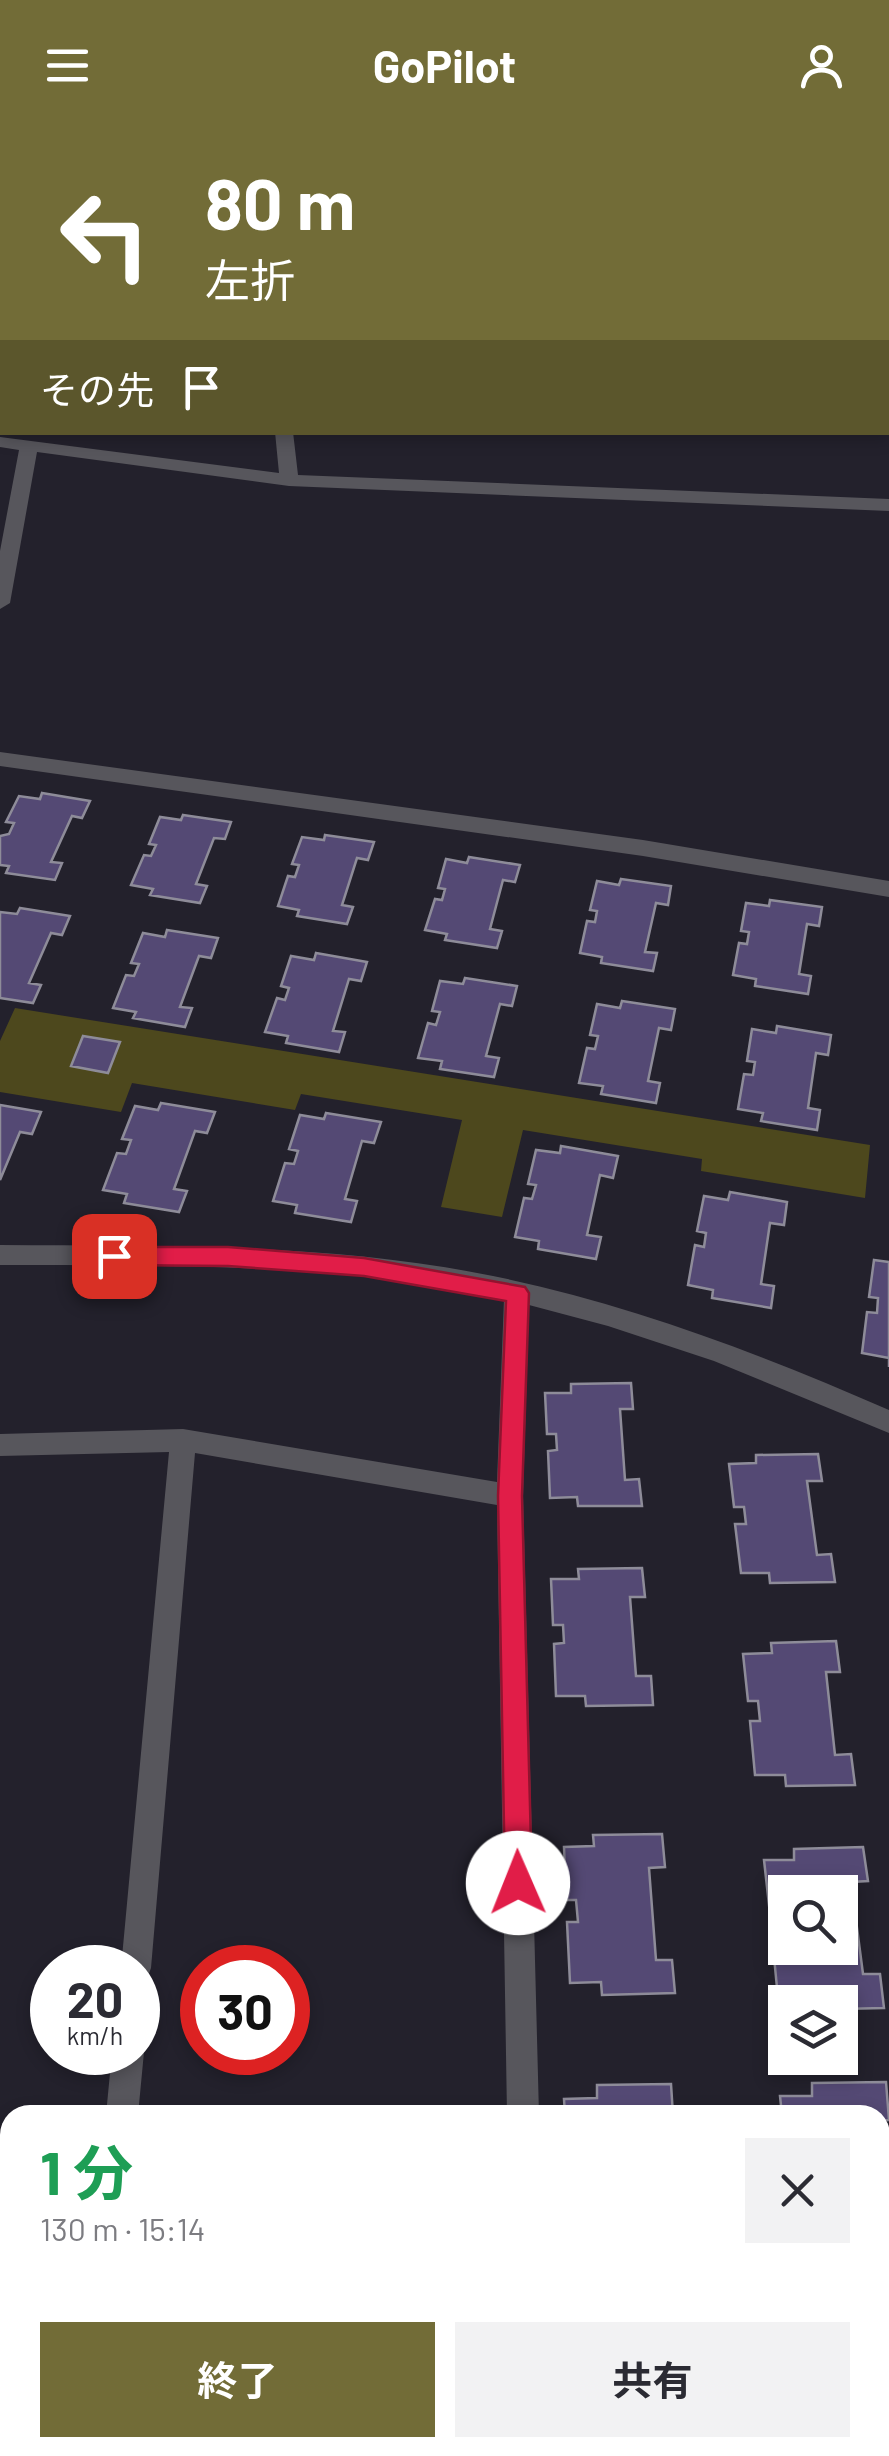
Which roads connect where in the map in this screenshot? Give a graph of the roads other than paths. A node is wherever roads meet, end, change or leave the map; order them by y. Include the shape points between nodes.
1 (284, 435) edge
2 (0, 442) edge
3 (28, 446) junction
4 (289, 480) junction
5 (889, 505) edge
6 (0, 604) edge
7 (0, 759) edge
8 (889, 889) edge
9 (0, 1255) edge
10 (517, 1293) junction
11 (889, 1422) edge
12 (183, 1440) junction
13 (0, 1445) edge
14 (510, 1496) junction
15 (138, 1945) edge
16 (126, 2075) edge
17 (123, 2105) edge
18 (523, 2105) edge

1 - 4 street
2 - 3 street
3 - 4 street
3 - 6 street
4 - 5 street
7 - 8 street
9 - 10 street via 228,1256 364,1267
10 - 11 street via 616,1317
10 - 14 street
12 - 13 street
12 - 14 street
12 - 15 street
14 - 18 street
16 - 17 street

